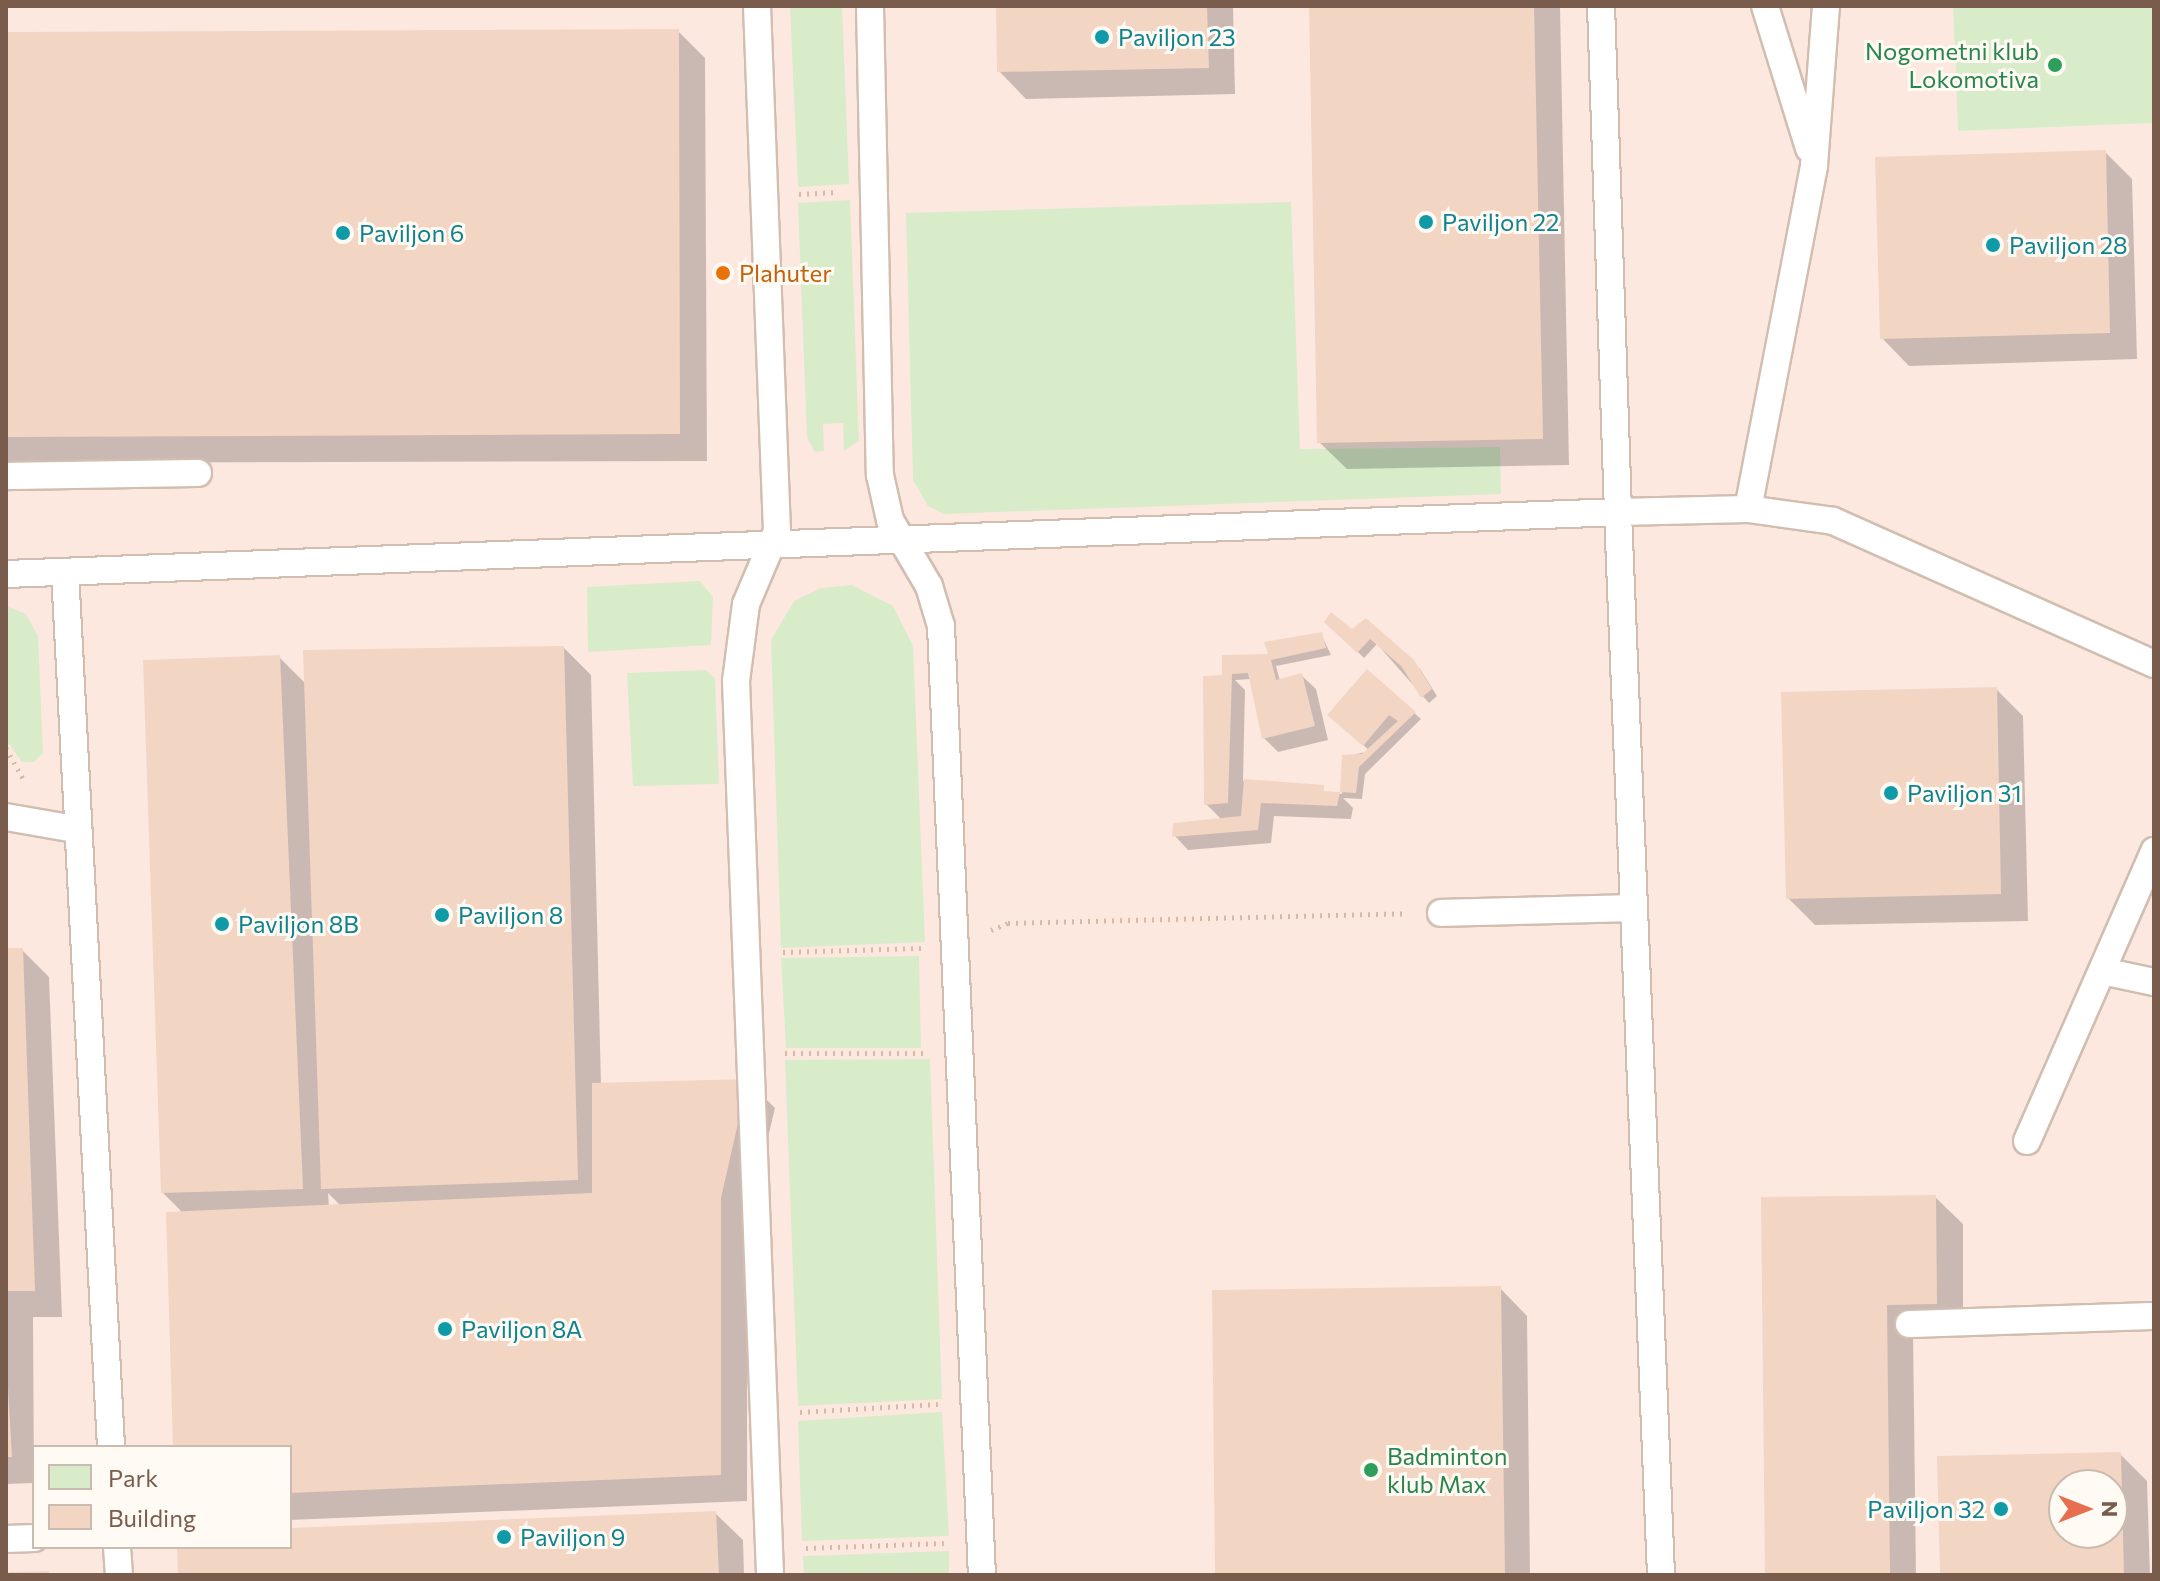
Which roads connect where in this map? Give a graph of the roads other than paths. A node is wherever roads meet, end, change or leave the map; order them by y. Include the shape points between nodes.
1 (757, 6) edge
2 (870, 6) edge
3 (1601, 6) edge
4 (1765, 6) edge
5 (1826, 6) edge
6 (1814, 165) junction
7 (198, 473) dead end
8 (6, 476) edge
9 (1748, 509) junction
10 (1618, 512) junction
11 (904, 543) junction
12 (772, 548) junction
13 (65, 572) junction
14 (6, 574) edge
15 (2154, 664) edge
16 (6, 817) edge
17 (75, 829) junction
18 (2154, 851) edge
19 (1631, 908) junction
20 (1441, 913) road end
21 (2102, 971) junction
22 (2154, 982) edge
23 (2027, 1141) dead end
24 (2154, 1316) edge
25 (1909, 1324) dead end
26 (111, 1445) edge
27 (32, 1538) edge
28 (6, 1539) edge
29 (117, 1549) edge
30 (770, 1562) edge
31 (119, 1575) edge
32 (982, 1575) edge
33 (1661, 1575) edge

1 - 12 lane
2 - 11 lane via 880,475
3 - 10 lane
4 - 6 lane
5 - 6 lane
6 - 9 lane
7 - 8 lane
9 - 10 lane
9 - 15 lane via 1833,521
10 - 11 lane
10 - 19 lane
11 - 12 lane
11 - 32 lane via 929,586 941,626
12 - 13 lane
12 - 30 lane via 746,604 736,681
13 - 14 lane
13 - 17 lane
16 - 17 lane
17 - 26 lane
18 - 21 lane
19 - 20 lane
19 - 33 lane
21 - 22 lane
21 - 23 lane
24 - 25 lane
27 - 28 lane
29 - 31 lane

